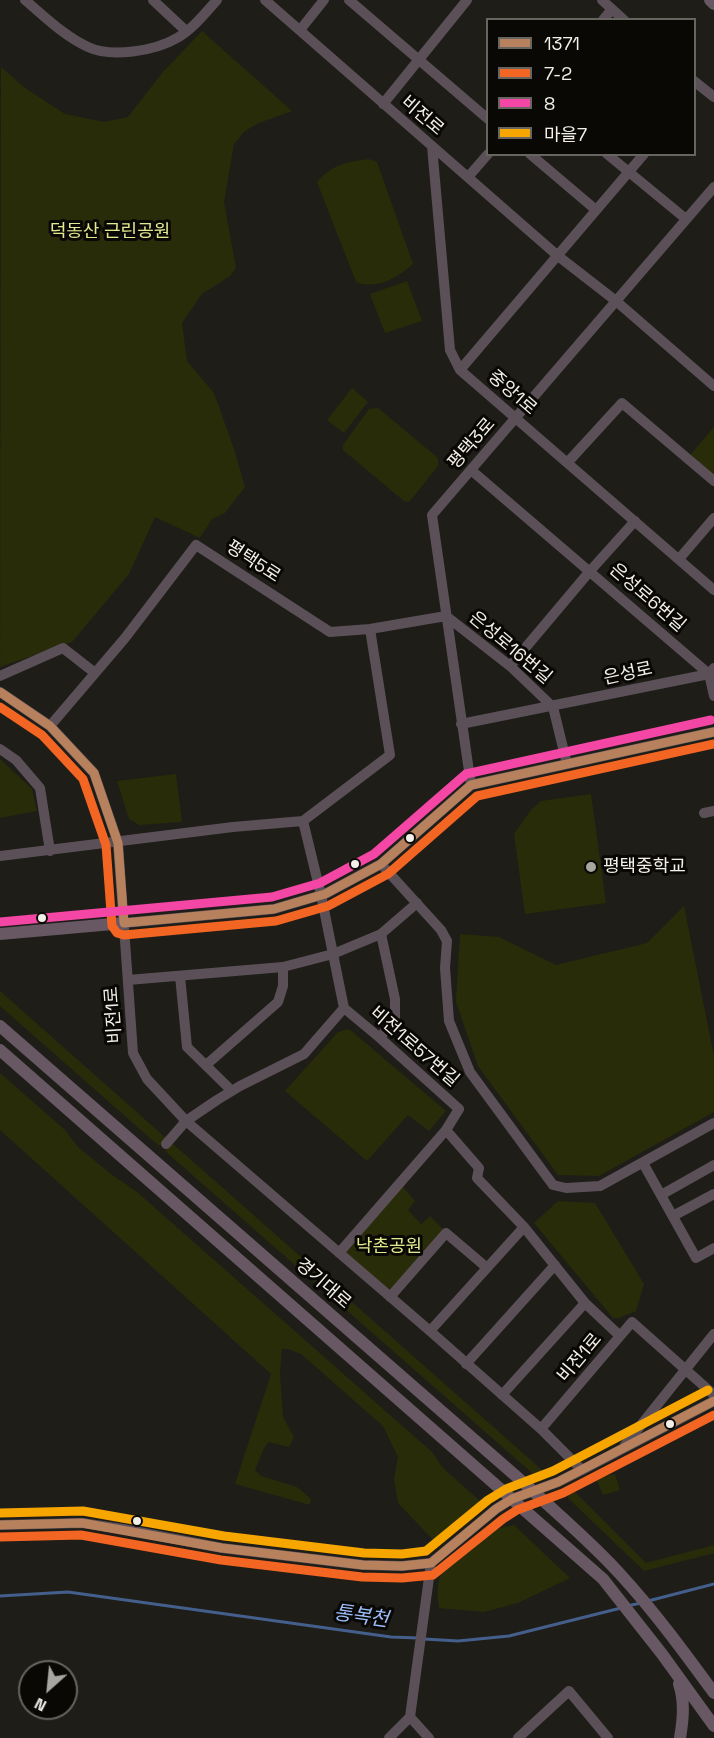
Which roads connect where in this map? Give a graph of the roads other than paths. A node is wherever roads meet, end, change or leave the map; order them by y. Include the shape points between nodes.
1 (25, 0) edge
2 (153, 0) edge
3 (217, 0) edge
4 (265, 0) edge
5 (324, 0) edge
6 (349, 0) edge
7 (467, 0) edge
8 (602, 0) edge
9 (710, 0) edge
10 (714, 4) edge
11 (612, 9) junction
12 (605, 18) edge
13 (622, 18) edge
14 (300, 30) junction
15 (186, 31) junction
16 (418, 60) junction
17 (697, 88) edge
18 (714, 97) edge
19 (383, 104) junction
20 (486, 116) edge
21 (432, 146) junction
22 (486, 156) edge
23 (532, 156) edge
24 (609, 156) edge
25 (642, 156) edge
26 (628, 172) junction
27 (468, 177) junction
28 (714, 187) edge
29 (596, 210) junction
30 (686, 219) junction
31 (558, 256) junction
32 (616, 301) junction
33 (460, 370) junction
34 (714, 386) edge
35 (516, 419) junction
36 (568, 462) junction
37 (471, 470) junction
38 (714, 481) edge
39 (714, 518) edge
40 (635, 521) junction
41 (679, 559) junction
42 (590, 571) junction
43 (714, 590) edge
44 (446, 616) junction
45 (370, 629) junction
46 (510, 666) junction
47 (712, 671) edge
48 (94, 673) junction
49 (0, 676) edge
50 (0, 692) edge
51 (714, 696) edge
52 (553, 707) junction
53 (461, 724) junction
54 (50, 726) junction
55 (714, 732) edge
56 (0, 749) edge
57 (567, 764) junction
58 (471, 785) junction
59 (303, 822) junction
60 (118, 843) junction
61 (50, 851) junction
62 (0, 856) edge
63 (381, 864) junction
64 (321, 895) junction
65 (417, 903) junction
66 (124, 923) junction
67 (0, 934) edge
68 (381, 934) junction
69 (333, 954) junction
70 (283, 967) junction
71 (180, 976) junction
72 (128, 980) junction
73 (344, 1008) junction
74 (0, 1026) edge
75 (381, 1038) junction
76 (0, 1050) edge
77 (206, 1065) junction
78 (232, 1091) junction
79 (186, 1121) junction
80 (714, 1123) edge
81 (446, 1130) junction
82 (166, 1144) dead end
83 (643, 1163) junction
84 (714, 1165) edge
85 (714, 1194) edge
86 (661, 1195) junction
87 (673, 1216) junction
88 (524, 1227) junction
89 (714, 1248) edge
90 (339, 1253) junction
91 (555, 1265) junction
92 (486, 1267) junction
93 (390, 1297) junction
94 (585, 1303) junction
95 (430, 1331) junction
96 (714, 1334) edge
97 (620, 1336) junction
98 (466, 1364) junction
99 (685, 1368) junction
100 (502, 1395) junction
101 (714, 1395) edge
102 (714, 1401) edge
103 (541, 1429) junction
104 (621, 1450) junction
105 (582, 1470) junction
106 (533, 1491) junction
107 (512, 1499) junction
108 (0, 1525) edge
109 (431, 1563) junction
110 (676, 1674) junction
111 (709, 1681) edge
112 (714, 1693) edge
113 (410, 1717) junction
114 (714, 1726) edge
115 (389, 1738) edge
116 (429, 1738) edge
117 (518, 1738) edge
118 (608, 1738) edge
119 (680, 1738) edge

1 - 15 street via 89,48 117,53 158,46
2 - 15 street
3 - 15 street
4 - 14 street, 비전로
5 - 14 street
6 - 16 street
7 - 16 street
8 - 11 street
9 - 10 main road
11 - 12 street
11 - 13 street
14 - 19 street, 비전로
16 - 19 street
16 - 20 street
17 - 18 street
19 - 21 street, 비전로
21 - 27 street, 비전로
21 - 33 street, 중앙1로 via 450,350
22 - 27 street
23 - 29 street
24 - 26 street
25 - 26 street
26 - 29 street
26 - 30 street
27 - 31 street, 비전로
28 - 30 street, 평택3로
29 - 31 street
30 - 32 street, 평택3로
31 - 32 street, 비전로
31 - 33 street
32 - 34 street, 비전로
32 - 35 street, 평택3로
33 - 35 street, 중앙1로
35 - 36 street, 중앙1로
35 - 37 street, 평택3로
36 - 38 street via 622,403
36 - 40 street, 중앙1로
37 - 42 street, 은성로6번길
37 - 44 street, 평택3로 via 432,515
39 - 41 street
40 - 41 street, 중앙1로
40 - 42 street, 은성로6번길
41 - 43 street, 중앙1로
42 - 46 street, 은성로6번길
42 - 47 street, 은성로6번길
44 - 45 street, 평택5로
44 - 46 street, 은성로16번길
44 - 53 street, 평택3로
45 - 48 street, 평택5로 via 330,632 196,545
45 - 59 street via 390,755
46 - 52 street, 은성로16번길
47 - 51 street
47 - 52 street, 은성로
48 - 49 street via 63,648
48 - 54 street, 평택5로
50 - 54 street
52 - 53 street, 은성로
52 - 57 street
53 - 58 street, 평택3로
54 - 60 street via 94,773
55 - 57 street
56 - 61 street via 16,760 40,788
57 - 58 street
58 - 63 street
59 - 60 street
59 - 64 street, 비전1로57번길
60 - 61 street
60 - 66 street
61 - 62 street
63 - 64 street
63 - 65 street
64 - 66 street via 274,909
64 - 69 street, 비전1로57번길
65 - 68 street
65 - 83 street via 447,941 449,1021 470,1072 553,1185 600,1186
66 - 67 main road
66 - 72 street, 비전1로
68 - 69 street
68 - 75 street via 395,999 395,1017
69 - 70 street
69 - 73 street, 비전1로57번길
70 - 71 street
70 - 77 street via 278,1002
71 - 72 street
71 - 77 street via 187,1047
72 - 79 street, 비전1로 via 133,1053 147,1079
73 - 75 street, 비전1로57번길
73 - 78 street via 304,1054
74 - 106 main road, 경기대로
75 - 81 street, 비전1로57번길 via 459,1109
76 - 107 main road, 경기대로
77 - 78 street
78 - 79 street
79 - 82 street
79 - 90 street, 비전1로
80 - 83 street
81 - 88 street via 479,1168 477,1178
81 - 90 street
83 - 86 street
84 - 86 street
85 - 87 street
86 - 87 street
87 - 89 street via 696,1258
88 - 91 street
88 - 92 street
90 - 93 street, 비전1로
91 - 94 street
91 - 98 street
92 - 93 street via 446,1233
92 - 95 street
93 - 95 street, 비전1로
94 - 97 street
94 - 100 street, 비전1로
95 - 98 street, 비전1로
96 - 99 street
97 - 99 street, 비전1로 via 632,1322
97 - 103 street, 비전1로
98 - 100 street, 비전1로
99 - 101 street
99 - 104 street
100 - 103 street, 비전1로
102 - 104 street
103 - 105 street
104 - 105 street
105 - 106 street
106 - 107 street
106 - 111 main road, 경기대로 via 620,1574
107 - 109 street
107 - 110 main road, 경기대로 via 603,1579
108 - 109 street via 82,1523 222,1548 363,1565
109 - 113 street
110 - 114 main road
110 - 119 main road via 683,1695
111 - 112 main road
113 - 115 street
113 - 116 street
117 - 118 street via 569,1691

